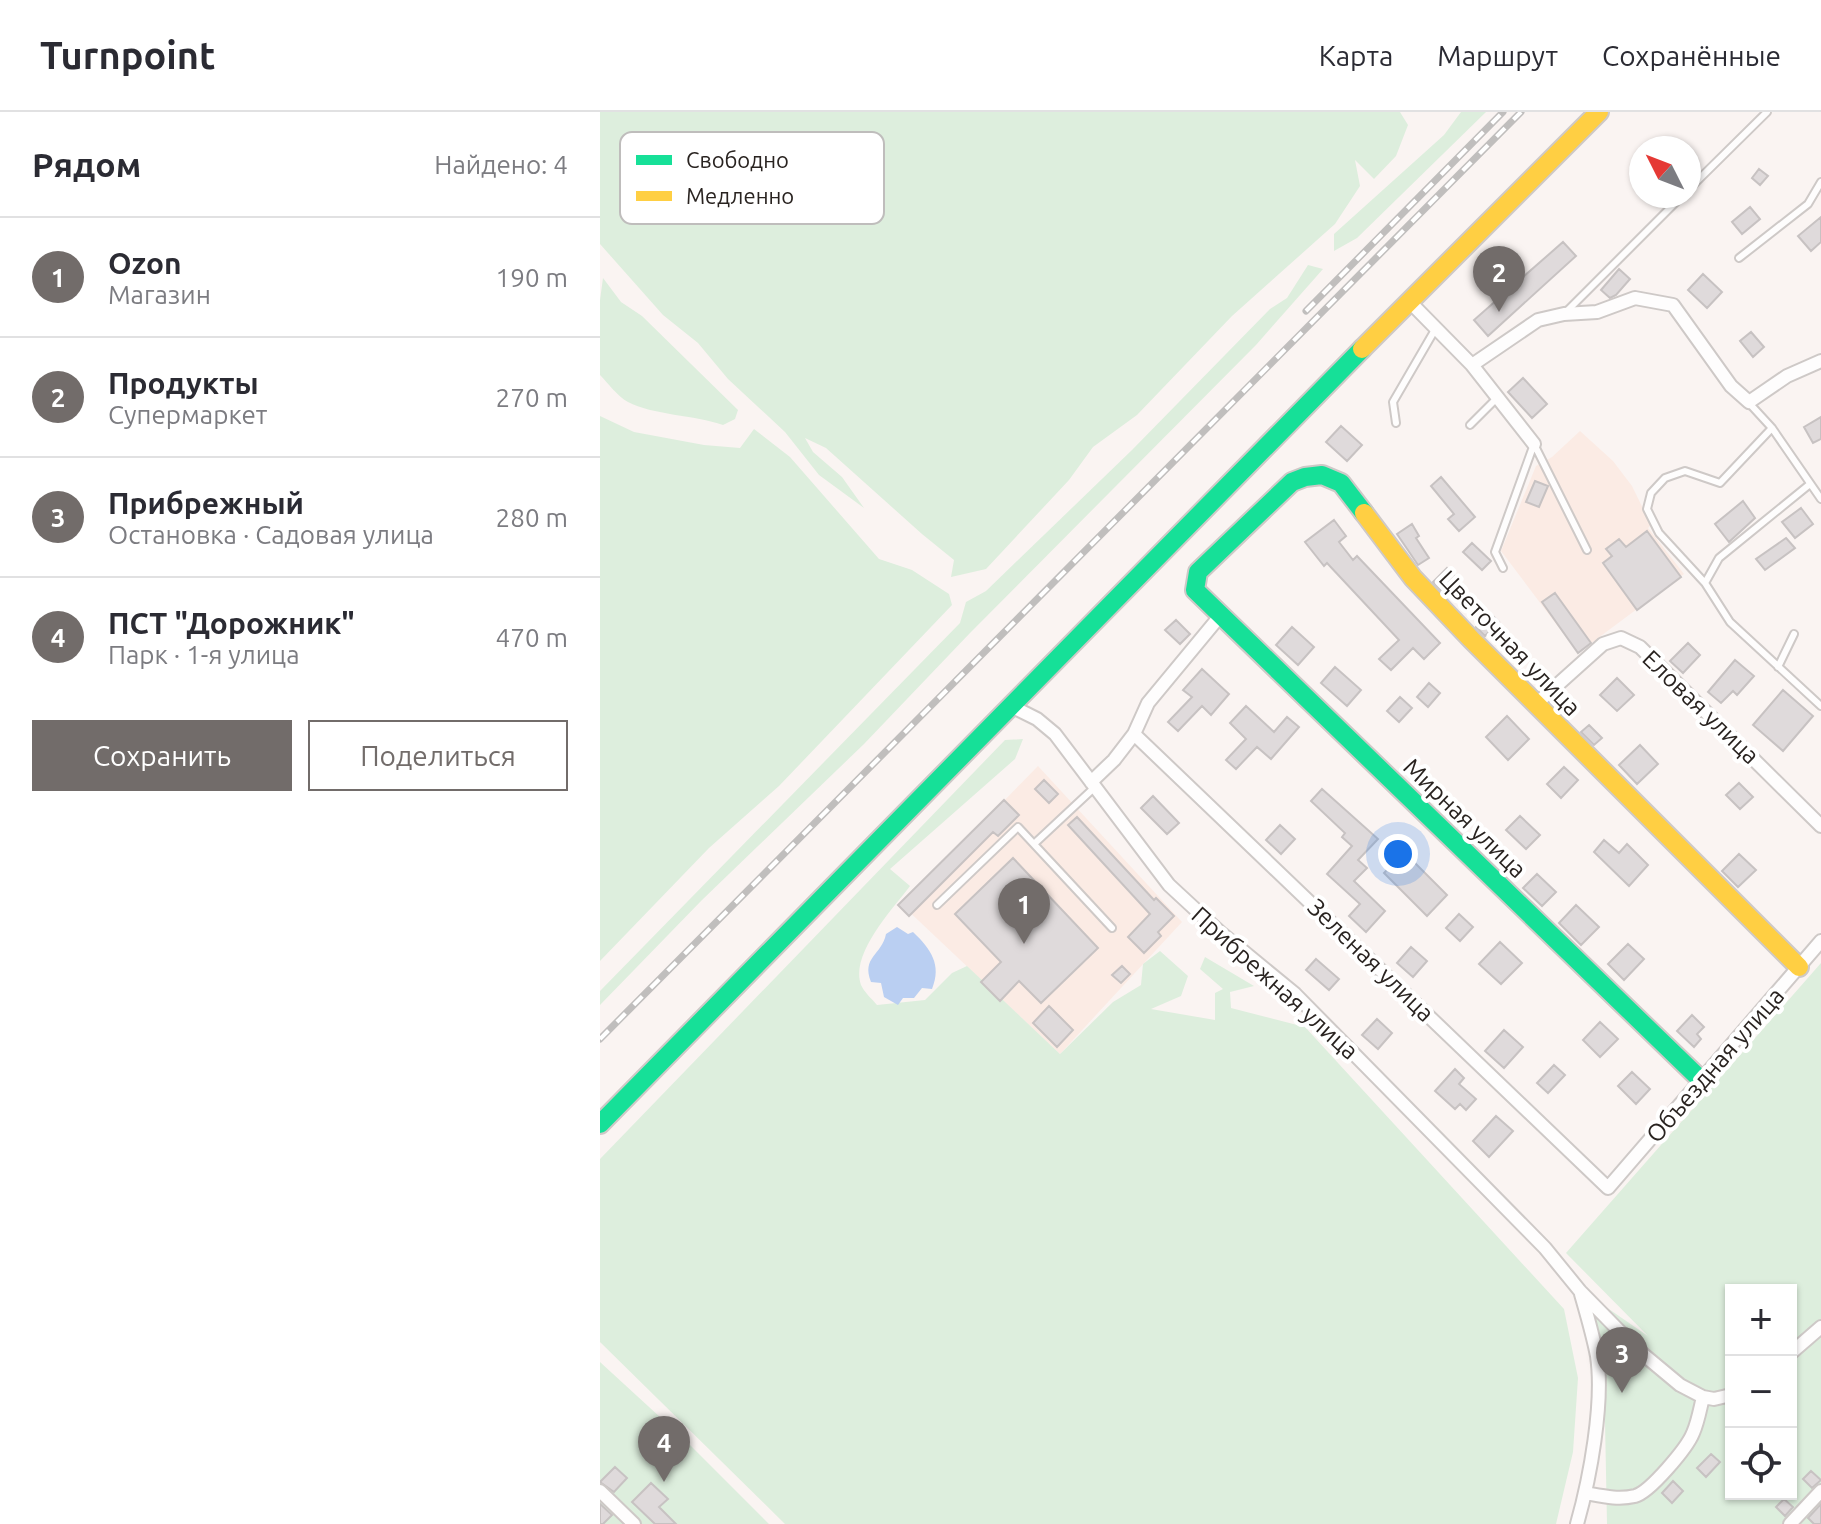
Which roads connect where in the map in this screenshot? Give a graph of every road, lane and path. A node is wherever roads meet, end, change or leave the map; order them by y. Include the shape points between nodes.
1 (1599, 112) edge
2 (1767, 112) edge
3 (1701, 177) edge
4 (1821, 182) edge
5 (1670, 208) edge
6 (1739, 258) dead end
7 (1409, 301) junction
8 (1564, 314) junction
9 (1436, 328) junction
10 (1821, 361) edge
11 (1472, 365) junction
12 (1498, 397) junction
13 (1749, 402) junction
14 (1396, 423) dead end
15 (1470, 425) dead end
16 (1772, 428) junction
17 (1534, 444) junction
18 (1810, 484) junction
19 (1821, 499) edge
20 (1587, 550) dead end
21 (1503, 568) dead end
22 (1705, 583) junction
23 (1195, 590) joint
24 (1220, 616) junction
25 (1794, 634) dead end
26 (1778, 667) junction
27 (1535, 705) junction
28 (1011, 706) junction
29 (1821, 706) edge
30 (1134, 734) junction
31 (1093, 785) junction
32 (1821, 826) edge
33 (1034, 844) junction
34 (937, 905) dead end
35 (1112, 928) dead end
36 (1821, 941) edge
37 (1799, 967) junction
38 (1701, 1080) junction
39 (600, 1124) edge
40 (1608, 1188) joint
41 (1580, 1291) junction
42 (1820, 1329) edge
43 (1797, 1348) edge
44 (1725, 1396) edge
45 (1703, 1397) junction
46 (600, 1491) edge
47 (1821, 1491) edge
48 (1585, 1493) junction
49 (634, 1524) edge
50 (1577, 1524) edge
51 (1790, 1524) edge

1 - 7 street
2 - 3 lane
4 - 6 lane via 1808,204
5 - 8 lane
7 - 9 street
7 - 28 street
8 - 11 street via 1538,320
8 - 13 street via 1597,312 1635,298 1673,305 1731,386
9 - 11 street
9 - 14 lane via 1393,402
10 - 13 street
11 - 12 street
12 - 15 lane
12 - 17 street
13 - 16 lane
16 - 18 lane
16 - 22 lane via 1720,483 1685,471 1665,478 1651,493 1647,509 1659,533
17 - 20 lane
17 - 21 lane via 1495,552
18 - 19 lane
18 - 22 lane via 1719,558
22 - 26 lane via 1730,622
23 - 24 street, Мирная улица
23 - 27 street, Цветочная улица via 1198,572 1292,482 1310,474 1328,475 1341,483 1413,578
24 - 30 street via 1148,703
24 - 38 street, Мирная улица
25 - 26 lane
26 - 29 lane
27 - 32 street, Еловая улица via 1603,644 1621,638 1640,647
27 - 37 street, Цветочная улица
28 - 31 street, Прибрежная улица via 1055,734
28 - 39 street
30 - 31 street
30 - 40 street, Зеленая улица
31 - 33 lane
31 - 41 street, Прибрежная улица via 1169,885 1295,994 1545,1248
33 - 34 lane via 1018,827
33 - 35 lane
36 - 37 street, Объездная улица
37 - 38 street, Объездная улица
38 - 40 street, Объездная улица
41 - 45 street, Прибрежная улица via 1670,1377
41 - 48 street via 1598,1382
42 - 43 street
44 - 45 street
45 - 48 street via 1693,1433 1652,1485 1639,1495 1618,1498
46 - 49 street
47 - 51 street
48 - 50 street

